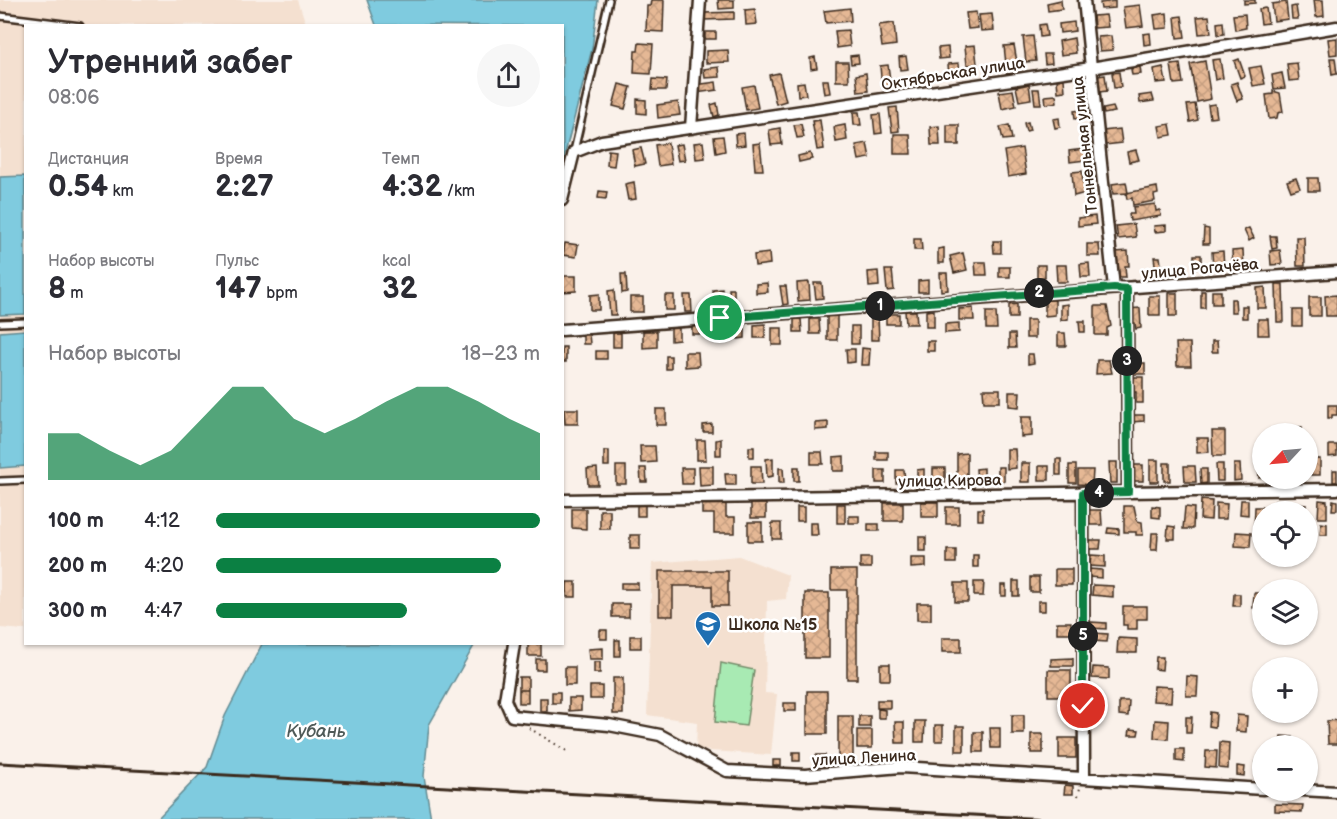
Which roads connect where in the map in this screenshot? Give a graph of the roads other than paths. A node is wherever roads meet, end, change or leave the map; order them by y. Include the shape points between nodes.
1 (609, 0) edge
2 (700, 0) edge
3 (1084, 0) edge
4 (0, 16) edge
5 (64, 24) edge
6 (1337, 27) edge
7 (1092, 68) junction
8 (691, 128) junction
9 (574, 152) junction
10 (564, 192) edge
11 (1337, 272) edge
12 (1114, 288) junction
13 (1127, 289) junction
14 (24, 322) edge
15 (0, 323) edge
16 (564, 330) edge
17 (24, 480) edge
18 (0, 481) edge
19 (1337, 489) edge
20 (1128, 492) junction
21 (1083, 493) junction
22 (564, 501) edge
23 (514, 645) edge
24 (1084, 777) junction
25 (1252, 788) edge
26 (1318, 791) edge
27 (1337, 792) edge

1 - 9 lane
2 - 8 street
3 - 7 street, Тоннельная улица
4 - 5 lane
6 - 7 street, Октябрьская улица
7 - 8 street, Октябрьская улица
7 - 12 street, Тоннельная улица
8 - 9 street, Октябрьская улица via 602,141
9 - 10 street
11 - 13 street, улица Рогачёва
12 - 13 street, улица Рогачёва
12 - 16 street, улица Рогачёва
13 - 20 street
14 - 15 lane
17 - 18 lane
19 - 20 street, улица Кирова
20 - 21 street, улица Кирова
21 - 22 street, улица Кирова
21 - 24 street
23 - 24 street, улица Ленина via 505,700 512,716 609,725 660,735 727,771 805,775 901,767
24 - 25 street, улица Ленина
26 - 27 street

